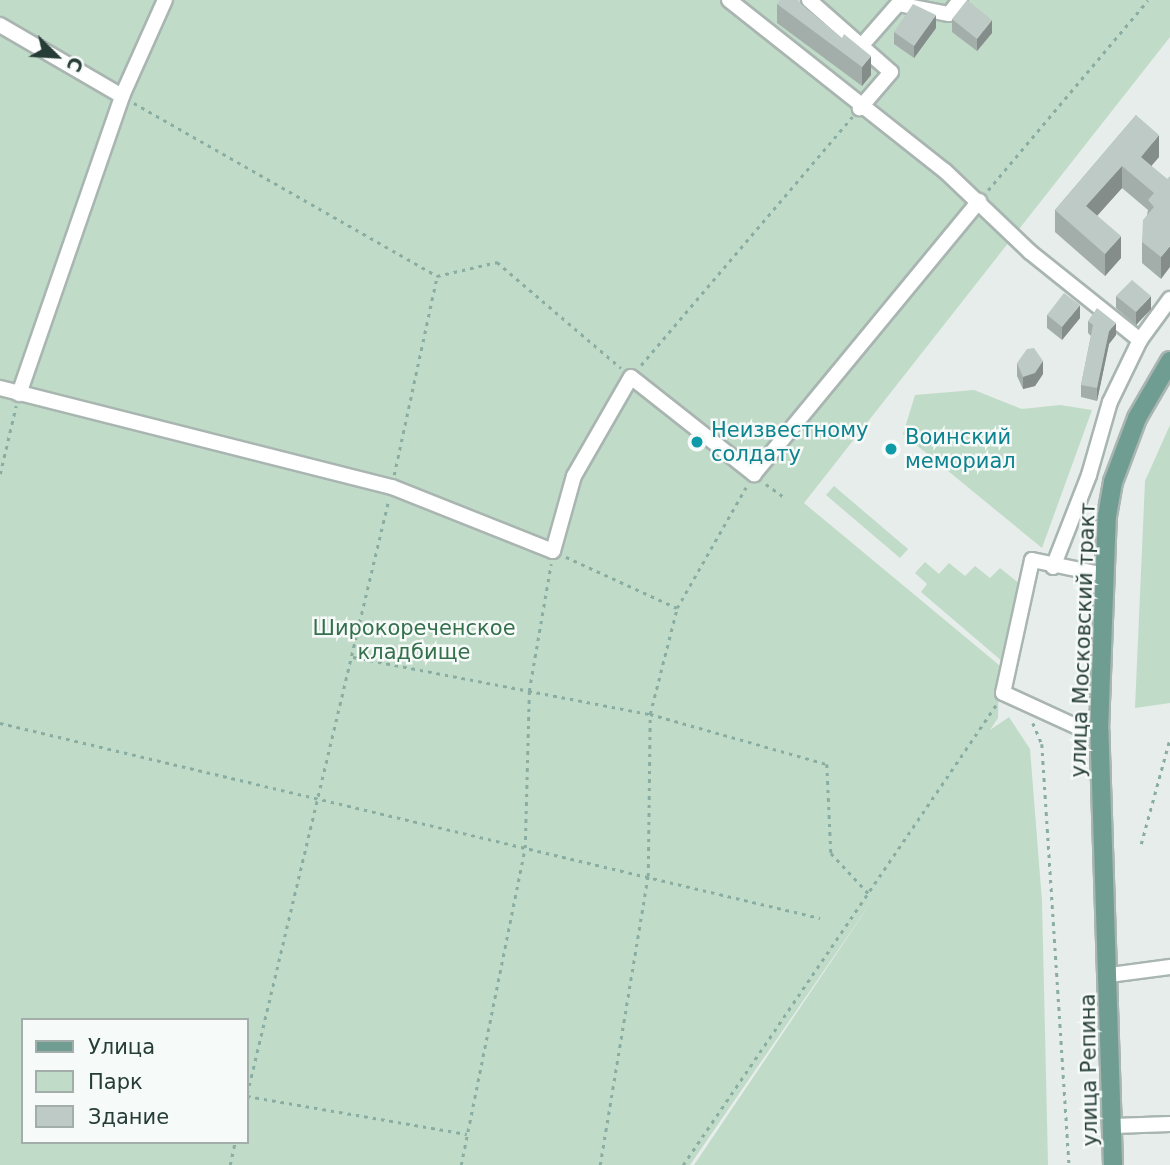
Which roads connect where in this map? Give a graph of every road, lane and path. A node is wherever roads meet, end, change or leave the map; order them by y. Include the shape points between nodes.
1 (165, 0) edge
2 (729, 0) edge
3 (809, 0) edge
4 (960, 0) edge
5 (1149, 0) edge
6 (896, 2) edge
7 (0, 25) edge
8 (863, 44) junction
9 (122, 96) junction
10 (860, 108) junction
11 (979, 201) junction
12 (437, 276) junction
13 (1170, 299) edge
14 (1140, 340) junction
15 (1170, 361) edge
16 (631, 377) junction
17 (0, 388) edge
18 (19, 394) junction
19 (0, 474) edge
20 (754, 474) junction
21 (392, 487) junction
22 (784, 497) dead end
23 (553, 551) junction
24 (1053, 566) junction
25 (1105, 575) junction
26 (677, 607) junction
27 (353, 657) junction
28 (529, 691) junction
29 (1003, 693) junction
30 (1024, 701) junction
31 (650, 714) junction
32 (0, 723) edge
33 (1099, 730) junction
34 (1170, 738) edge
35 (318, 800) junction
36 (1142, 844) dead end
37 (525, 848) junction
38 (648, 876) junction
39 (870, 895) junction
40 (820, 918) dead end
41 (1170, 967) edge
42 (1110, 975) junction
43 (248, 1091) edge
44 (248, 1095) edge
45 (1170, 1124) edge
46 (1114, 1126) junction
47 (467, 1134) junction
48 (235, 1144) edge
49 (230, 1165) edge
50 (461, 1165) edge
51 (600, 1165) edge
52 (683, 1165) edge
53 (1069, 1165) edge
54 (1113, 1165) edge

1 - 9 street
2 - 10 street
3 - 8 street
4 - 6 street via 949,14
5 - 11 path
6 - 8 street
7 - 9 street
8 - 10 street via 891,72
9 - 12 path
9 - 18 street
10 - 11 street
10 - 16 path
11 - 14 street via 1030,252
11 - 20 street
12 - 16 path via 497,262
12 - 21 path
13 - 14 street
14 - 24 street via 1110,402 1089,475
15 - 25 main road, улица Московский тракт via 1137,418 1112,482
16 - 20 street
16 - 23 street via 574,476
17 - 18 street
18 - 19 path
18 - 21 street
20 - 22 path
20 - 26 path
21 - 23 street
21 - 27 path
23 - 26 path
23 - 28 path
24 - 25 street
24 - 29 street via 1032,560
25 - 33 main road, улица Московский тракт
26 - 31 path
27 - 28 path
27 - 35 path
28 - 31 path
28 - 37 path
29 - 30 street
29 - 39 path
30 - 33 street via 1084,730
30 - 53 path via 1042,744
31 - 38 path
31 - 39 path via 827,764 831,853
32 - 35 path
33 - 42 main road, улица Московский тракт
34 - 36 path
35 - 37 path
35 - 43 path
37 - 38 path
37 - 47 path
38 - 40 path
38 - 51 path
39 - 52 path
41 - 42 street
42 - 46 main road, улица Репина
44 - 47 path
45 - 46 street
46 - 54 main road, улица Репина
47 - 50 path
48 - 49 path

